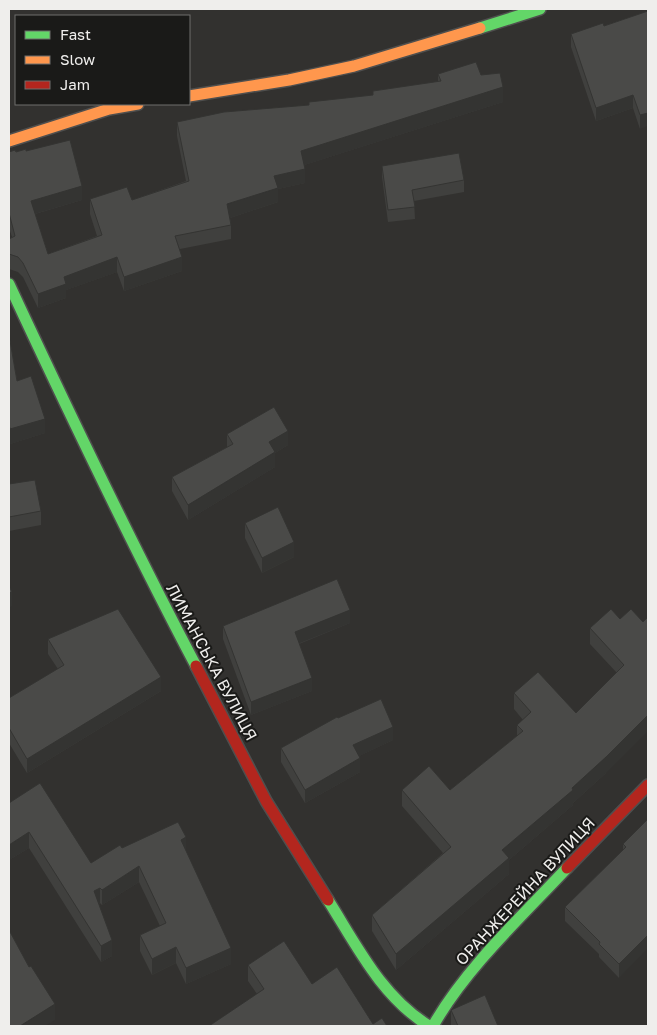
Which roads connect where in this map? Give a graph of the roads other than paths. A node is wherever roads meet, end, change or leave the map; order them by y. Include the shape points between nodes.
1 (540, 9) edge
2 (190, 96) edge
3 (132, 105) edge
4 (9, 141) edge
5 (9, 284) edge
6 (648, 785) edge
7 (429, 1026) edge
8 (433, 1026) edge

1 - 2 street via 354,66
3 - 4 street via 108,109
5 - 7 street, ЛИМАНСЬКА ВУЛИЦЯ via 106,490 266,801 377,978 411,1016
6 - 8 street, ОРАНЖЕРЕЙНА ВУЛИЦЯ via 460,984

